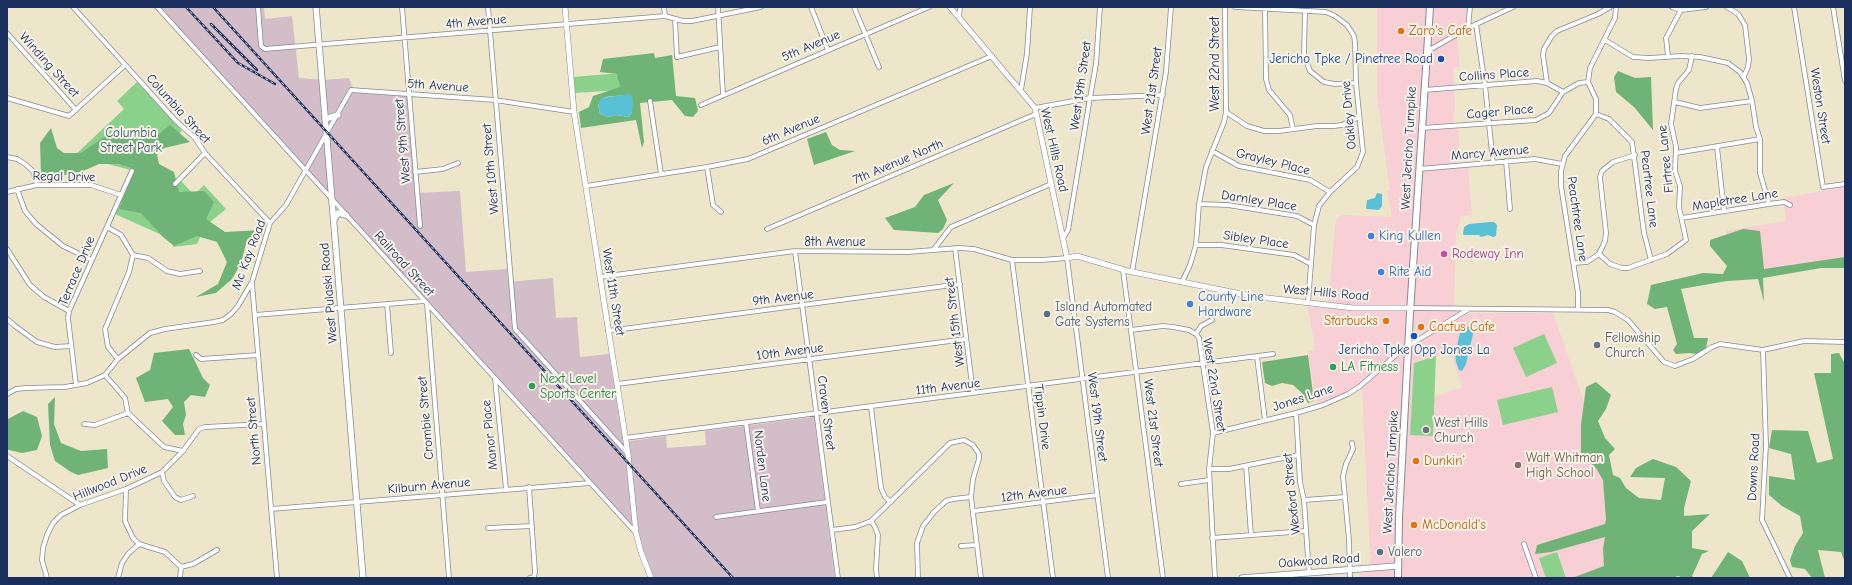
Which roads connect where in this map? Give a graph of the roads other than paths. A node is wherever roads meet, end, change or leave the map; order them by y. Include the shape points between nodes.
1 (73, 7) edge
2 (157, 7) edge
3 (258, 7) edge
4 (316, 7) edge
5 (402, 7) edge
6 (488, 7) edge
7 (565, 7) edge
8 (664, 7) edge
9 (718, 7) edge
10 (761, 7) edge
11 (811, 7) edge
12 (854, 7) edge
13 (928, 7) edge
14 (950, 7) edge
15 (960, 7) edge
16 (1030, 7) edge
17 (1100, 7) edge
18 (1171, 7) edge
19 (1225, 7) edge
20 (1235, 7) edge
21 (1430, 7) edge
22 (1470, 7) edge
23 (1610, 7) edge
24 (1616, 7) edge
25 (1672, 7) edge
26 (1706, 7) edge
27 (1728, 7) edge
28 (1794, 7) edge
29 (1833, 7) edge
30 (1510, 8) edge
31 (1265, 9) junction
32 (1681, 10) junction
33 (1305, 11) junction
34 (665, 16) junction
35 (719, 16) junction
36 (959, 17) junction
37 (675, 19) junction
38 (566, 24) junction
39 (1476, 24) junction
40 (1468, 28) junction
41 (490, 31) junction
42 (7, 34) edge
43 (865, 34) junction
44 (404, 38) junction
45 (1605, 40) junction
46 (318, 45) junction
47 (720, 48) junction
48 (828, 50) junction
49 (1426, 52) junction
50 (992, 56) junction
51 (1668, 56) junction
52 (1692, 56) junction
53 (125, 65) junction
54 (879, 67) dead end
55 (1744, 76) junction
56 (1845, 81) edge
57 (1588, 82) junction
58 (1356, 83) junction
59 (1547, 83) junction
60 (1485, 85) junction
61 (1021, 90) junction
62 (1424, 90) junction
63 (1563, 92) junction
64 (408, 94) junction
65 (723, 94) junction
66 (1163, 95) junction
67 (7, 98) edge
68 (1090, 98) junction
69 (495, 100) junction
70 (650, 101) dead end
71 (1752, 101) junction
72 (1675, 102) junction
73 (701, 105) dead end
74 (1035, 108) junction
75 (76, 110) junction
76 (574, 112) junction
77 (1226, 112) junction
78 (1036, 114) junction
79 (1596, 114) junction
80 (338, 115) junction
81 (1359, 117) junction
82 (325, 119) junction
83 (1489, 124) junction
84 (1422, 128) junction
85 (1293, 129) junction
86 (327, 135) junction
87 (1760, 139) junction
88 (1717, 147) junction
89 (1212, 151) junction
90 (205, 153) junction
91 (1676, 153) junction
92 (1635, 155) junction
93 (7, 157) edge
94 (1506, 161) junction
95 (458, 163) dead end
96 (1493, 163) junction
97 (1562, 164) junction
98 (707, 167) junction
99 (1419, 168) junction
100 (305, 170) junction
101 (132, 171) dead end
102 (415, 172) junction
103 (661, 174) junction
104 (175, 184) dead end
105 (1051, 184) junction
106 (1845, 184) edge
107 (37, 185) junction
108 (586, 186) junction
109 (17, 189) junction
110 (7, 192) edge
111 (1330, 192) junction
112 (121, 195) junction
113 (332, 199) junction
114 (1198, 204) junction
115 (1769, 204) junction
116 (1790, 205) dead end
117 (1510, 209) dead end
118 (1724, 211) junction
119 (721, 212) dead end
120 (346, 215) junction
121 (1682, 218) junction
122 (334, 220) junction
123 (270, 223) junction
124 (1314, 225) junction
125 (420, 226) dead end
126 (107, 227) junction
127 (767, 229) dead end
128 (1063, 238) junction
129 (1196, 245) junction
130 (955, 248) junction
131 (7, 249) edge
132 (934, 249) junction
133 (795, 251) junction
134 (1599, 254) junction
135 (133, 255) junction
136 (1068, 258) junction
137 (92, 260) junction
138 (1012, 260) junction
139 (1651, 260) junction
140 (1574, 263) junction
141 (1311, 264) junction
142 (1123, 270) junction
143 (200, 271) dead end
144 (1132, 272) junction
145 (600, 277) junction
146 (252, 282) junction
147 (1182, 282) junction
148 (960, 284) junction
149 (425, 302) junction
150 (1308, 303) junction
151 (387, 304) junction
152 (802, 305) junction
153 (341, 308) junction
154 (1410, 308) junction
155 (1470, 309) junction
156 (1578, 309) junction
157 (69, 311) junction
158 (255, 314) junction
159 (7, 319) edge
160 (1212, 320) dead end
161 (1131, 330) junction
162 (608, 331) junction
163 (1196, 334) junction
164 (966, 339) junction
165 (1845, 342) edge
166 (71, 346) junction
167 (1408, 346) junction
168 (1764, 350) junction
169 (391, 353) dead end
170 (1272, 354) dead end
171 (196, 355) dead end
172 (258, 355) junction
173 (1257, 357) junction
174 (118, 359) junction
175 (809, 360) junction
176 (1202, 364) junction
177 (1137, 372) junction
178 (105, 375) junction
179 (495, 378) junction
180 (1082, 379) junction
181 (617, 384) junction
182 (76, 385) junction
183 (1028, 386) junction
184 (7, 394) edge
185 (974, 394) junction
186 (871, 407) junction
187 (128, 413) junction
188 (1296, 413) junction
189 (816, 414) junction
190 (1265, 420) junction
191 (746, 423) junction
192 (84, 424) dead end
193 (264, 424) junction
194 (1212, 433) junction
195 (625, 438) junction
196 (1352, 443) dead end
197 (183, 451) junction
198 (628, 454) junction
199 (1298, 455) junction
200 (7, 456) edge
201 (1246, 466) junction
202 (1209, 469) junction
203 (162, 472) junction
204 (1209, 480) junction
205 (590, 483) junction
206 (1181, 484) dead end
207 (530, 487) junction
208 (126, 489) junction
209 (506, 489) junction
210 (442, 495) junction
211 (193, 496) dead end
212 (1097, 496) junction
213 (971, 497) junction
214 (1345, 497) junction
215 (1304, 500) junction
216 (357, 502) junction
217 (827, 502) junction
218 (891, 502) junction
219 (1044, 503) junction
220 (80, 506) junction
221 (271, 509) junction
222 (974, 511) junction
223 (758, 512) junction
224 (716, 517) dead end
225 (871, 521) junction
226 (532, 526) junction
227 (488, 528) dead end
228 (832, 530) junction
229 (1306, 530) junction
230 (636, 533) junction
231 (1252, 535) junction
232 (1212, 538) junction
233 (139, 544) junction
234 (1524, 544) dead end
235 (977, 545) junction
236 (962, 546) dead end
237 (217, 550) dead end
238 (1397, 566) junction
239 (181, 567) junction
240 (1350, 570) junction
241 (1309, 573) junction
242 (532, 577) edge
243 (1276, 577) edge
244 (47, 578) edge
245 (118, 578) edge
246 (180, 578) edge
247 (277, 578) edge
248 (363, 578) edge
249 (449, 578) edge
250 (651, 578) edge
251 (838, 578) edge
252 (877, 578) edge
253 (918, 578) edge
254 (981, 578) edge
255 (1053, 578) edge
256 (1108, 578) edge
257 (1163, 578) edge
258 (1215, 578) edge
259 (1242, 578) edge
260 (1350, 578) edge
261 (1398, 578) edge
262 (1536, 578) edge
263 (1790, 578) edge

1 - 53 street, Columbia Street
2 - 100 street, Railroad Street
3 - 46 street, 4th Avenue via 262,48
4 - 46 main road, West Pulaski Road
5 - 44 street, West 9th Street
6 - 41 street, West 10th Street
7 - 38 street, West 11th Street
8 - 34 street
9 - 35 street
10 - 35 street, 4th Avenue
11 - 48 street
12 - 43 street
13 - 43 street, 5th Avenue
14 - 36 street, West Hills Road
15 - 36 street
16 - 61 street
17 - 68 street, West 19th Street via 1096,64
18 - 66 street, West 21st Street
19 - 77 street, West 22nd Street
20 - 31 street, Oakley Drive
21 - 49 main road, West Jericho Turnpike
22 - 40 street
23 - 59 street via 1557,31 1551,37 1543,55
24 - 45 street via 1615,18
25 - 32 street
26 - 32 street
27 - 55 street via 1738,14 1745,25 1749,59
28 - 106 street, Weston Street via 1823,187
29 - 56 street
30 - 39 street
31 - 33 street, Oakley Drive
31 - 85 street via 1266,79 1269,90 1290,115
32 - 51 street via 1666,38
33 - 58 street, Oakley Drive via 1326,12 1342,20 1350,30 1355,43
33 - 58 street via 1304,55 1310,70 1324,82
34 - 37 street, 4th Avenue
34 - 38 street, 4th Avenue
35 - 37 street, 4th Avenue via 687,21
35 - 47 street
36 - 50 street, West Hills Road
37 - 47 street via 677,57
38 - 41 street, 4th Avenue
38 - 76 street, West 11th Street
39 - 40 street
39 - 60 street
40 - 49 street
41 - 44 street, 4th Avenue
41 - 69 street, West 10th Street
42 - 75 street, Winding Street
43 - 48 street, 5th Avenue
43 - 54 street
44 - 46 street, 4th Avenue
44 - 64 street, West 9th Street
45 - 51 street via 1633,57
45 - 57 street via 1594,58
46 - 82 main road, West Pulaski Road
47 - 65 street
48 - 65 street, 5th Avenue
49 - 62 main road, West Jericho Turnpike
50 - 61 street, West Hills Road
50 - 98 street, 6th Avenue via 748,159
51 - 52 street
52 - 55 street via 1728,63
52 - 72 street, Firtree Lane via 1689,70 1678,83
53 - 75 street
53 - 90 street, Columbia Street via 194,137
55 - 71 street
57 - 63 street, Cager Place via 1580,83
57 - 79 street via 1596,99
58 - 81 street, Oakley Drive
59 - 60 street, Collins Place via 1529,81
59 - 63 street, Collins Place
60 - 62 street, Collins Place
60 - 83 street
61 - 74 street, West Hills Road
62 - 84 main road, West Jericho Turnpike
63 - 83 street, Cager Place via 1543,117 1536,120
64 - 69 street, 5th Avenue
64 - 80 street, 5th Avenue via 351,90
64 - 102 street, West 9th Street
65 - 73 street, 5th Avenue
66 - 68 street
66 - 144 street, West 21st Street
67 - 75 street via 69,116
68 - 74 street
68 - 128 street, West 19th Street via 1068,230
69 - 76 street, 5th Avenue
69 - 198 street, West 10th Street via 514,329
70 - 103 street
71 - 72 street via 1700,108
71 - 87 street
72 - 91 street, Firtree Lane via 1671,124
74 - 78 street, West Hills Road
76 - 108 street, West 11th Street
77 - 85 street via 1256,129 1279,132
77 - 89 street, West 22nd Street
78 - 105 street, West Hills Road
78 - 127 street, 7th Avenue North
79 - 92 street, Peartree Lane via 1609,119 1629,137
79 - 97 street, Peachtree Lane
80 - 82 main road
80 - 86 street, 5th Avenue
81 - 85 street via 1342,125
81 - 111 street, Oakley Drive via 1364,144 1361,160 1352,173
82 - 86 main road, West Pulaski Road
83 - 84 street, Cager Place
83 - 96 street
84 - 99 main road, West Jericho Turnpike
86 - 100 street, Mc Kay Road
86 - 113 main road, West Pulaski Road
87 - 88 street
87 - 115 street via 1760,172
88 - 91 street
88 - 118 street
89 - 111 street, Grayley Place via 1240,166 1310,180
89 - 114 street, West 22nd Street
90 - 104 street
90 - 123 street, Columbia Street
91 - 121 street, Firtree Lane via 1675,166 1680,186 1679,207
92 - 134 street via 1606,166 1600,177 1606,233
92 - 139 street, Peartree Lane via 1644,233
93 - 107 street via 25,164 32,171
94 - 96 street, Marcy Avenue
94 - 97 street, Marcy Avenue via 1542,159
94 - 117 street
95 - 102 street via 443,169
96 - 99 street, Marcy Avenue
97 - 140 street, Peachtree Lane via 1560,180
98 - 103 street, 6th Avenue
98 - 119 street via 713,205
99 - 154 main road, West Jericho Turnpike
100 - 113 street, Railroad Street
100 - 123 street, Mc Kay Road via 286,205
101 - 112 street, Terrace Drive
102 - 125 street, West 9th Street
103 - 108 street, 6th Avenue
105 - 128 street, West Hills Road
105 - 132 street via 951,227
107 - 109 street, Regal Drive
107 - 112 street, Regal Drive via 92,185
108 - 145 street, West 11th Street
109 - 110 street, Regal Drive
109 - 137 street via 26,211 36,224 63,246
111 - 124 street, Oakley Drive via 1319,206
112 - 126 street, Terrace Drive
113 - 120 street, Railroad Street
113 - 122 main road, West Pulaski Road
114 - 124 street, Darnley Place via 1228,205 1297,216
114 - 129 street, West 22nd Street
115 - 116 street, Mapletree Lane via 1784,202
115 - 118 street, Mapletree Lane
118 - 121 street, Mapletree Lane
120 - 122 main road via 338,213
120 - 149 street, Railroad Street
121 - 139 street, Firtree Lane via 1686,240 1667,254
122 - 153 main road, West Pulaski Road
123 - 146 street, Mc Kay Road
124 - 141 street, Oakley Drive
126 - 135 street via 121,235
126 - 137 street, Terrace Drive
128 - 136 street, West Hills Road
129 - 141 street, Sibley Place via 1222,245 1294,255
129 - 147 street, West 22nd Street
130 - 132 street, 8th Avenue
130 - 138 street, 8th Avenue
130 - 148 street, West 15th Street
131 - 157 street via 30,285 44,297
132 - 133 street, 8th Avenue via 908,252
133 - 145 street, 8th Avenue
133 - 152 street, Craven Street
134 - 139 street via 1610,264 1622,268
134 - 140 street via 1587,262
135 - 143 street via 148,258 171,272 180,274
135 - 174 street via 129,272 105,330 108,347
136 - 138 street, 8th Avenue
136 - 142 street, West Hills Road via 1078,256
136 - 180 street, West 19th Street
137 - 157 street, Terrace Drive
138 - 183 street, Tippin Drive
140 - 156 street, Peachtree Lane
141 - 150 street, Oakley Drive
142 - 144 street, West Hills Road
142 - 161 street, West 21st Street
144 - 147 street, West Hills Road
145 - 162 street, West 11th Street
146 - 158 street, North Street
146 - 174 street, Mc Kay Road via 238,306 223,320 165,328 150,333
147 - 150 street, West Hills Road via 1250,296
148 - 152 street, 9th Avenue
148 - 164 street, West 15th Street
149 - 151 street
149 - 179 street, Railroad Street
149 - 210 street, Crombie Street
150 - 154 street, West Hills Road via 1353,308
151 - 153 street
151 - 169 street
152 - 162 street, 9th Avenue
152 - 175 street, Craven Street
153 - 158 street
153 - 216 main road, West Pulaski Road
154 - 155 street, West Hills Road
154 - 167 main road, West Jericho Turnpike
155 - 156 street, West Hills Road
155 - 167 street, Jones Lane
156 - 168 street, West Hills Road via 1615,312 1628,320 1664,362 1675,366 1720,344
157 - 166 street, Terrace Drive
158 - 172 street, North Street
159 - 166 street via 37,342 55,347
160 - 163 street via 1202,326
161 - 163 street, West 22nd Street via 1163,326 1189,330
161 - 177 street, West 21st Street
162 - 181 street, West 11th Street
163 - 176 street, West 22nd Street via 1199,338
164 - 175 street, 10th Avenue
164 - 185 street, West 15th Street
165 - 168 street, West Hills Road via 1804,341
166 - 182 street, Terrace Drive
167 - 188 street, Jones Lane via 1354,391 1323,405
167 - 238 main road, West Jericho Turnpike
168 - 263 street, Downs Road via 1766,445 1762,520
170 - 173 street, 11th Avenue
171 - 172 street via 202,359
172 - 193 street, North Street
173 - 176 street, 11th Avenue
173 - 190 street
174 - 178 street, Mc Kay Road
175 - 181 street, 10th Avenue
175 - 189 street, Craven Street
176 - 177 street, 11th Avenue
176 - 194 street, West 22nd Street
177 - 180 street, 11th Avenue
177 - 257 street, West 21st Street
178 - 182 street, Mc Kay Road
178 - 187 street via 125,398
179 - 205 street, Railroad Street
179 - 209 street, Manor Place
180 - 183 street, 11th Avenue
180 - 212 street, West 19th Street
181 - 195 street, West 11th Street
182 - 184 street, Mc Kay Road via 26,388
183 - 185 street, 11th Avenue
183 - 219 street, Tippin Drive
185 - 186 street, 11th Avenue
186 - 189 street, 11th Avenue
186 - 218 street via 881,488
187 - 192 street via 95,425
187 - 197 street via 164,448
188 - 190 street, Jones Lane
188 - 199 street, Wexford Street
189 - 191 street, 11th Avenue
189 - 217 street, Craven Street
190 - 194 street, Jones Lane
191 - 195 street, 11th Avenue
191 - 223 street, Norden Lane
193 - 197 street, Hillwood Drive via 206,427 199,430
193 - 221 street, North Street
194 - 202 street, West 22nd Street
195 - 198 street, West 11th Street
196 - 214 street via 1353,449 1344,470
197 - 203 street, Hillwood Drive
198 - 230 street, West 11th Street
199 - 201 street
199 - 215 street, Wexford Street
200 - 220 street
201 - 202 street
201 - 231 street
202 - 204 street, West 22nd Street
203 - 208 street, Hillwood Drive
203 - 211 street via 164,481 175,497 181,500
204 - 206 street
204 - 232 street, West 22nd Street
205 - 207 street, Kilburn Avenue
205 - 230 street, Railroad Street
207 - 209 street, Kilburn Avenue
207 - 226 street
208 - 220 street, Hillwood Drive
208 - 233 street via 125,521 128,530
209 - 210 street, Kilburn Avenue
210 - 216 street, Kilburn Avenue
210 - 249 street, Crombie Street
212 - 219 street, 12th Avenue
212 - 256 street, West 19th Street
213 - 218 street via 973,479 979,465 979,454 968,442 956,441 950,442
213 - 222 street
213 - 253 street via 946,501 923,526 917,542
214 - 215 street
214 - 240 street
215 - 229 street, Wexford Street
216 - 221 street, Kilburn Avenue
216 - 248 main road, West Pulaski Road
217 - 223 street
217 - 228 street, Craven Street
218 - 225 street
219 - 222 street, 12th Avenue
219 - 255 street, Tippin Drive
220 - 244 street, Hillwood Drive via 61,515 47,535 42,560
221 - 247 street, North Street
222 - 235 street
223 - 224 street
225 - 228 street via 854,527
225 - 252 street via 878,535
226 - 227 street
226 - 242 street
228 - 251 street, Craven Street
229 - 231 street
229 - 241 street, Wexford Street
230 - 250 street, West 11th Street
231 - 232 street
232 - 258 street, West 22nd Street
233 - 239 street via 165,552
233 - 245 street via 125,558
234 - 262 street
235 - 236 street
235 - 254 street
237 - 239 street via 193,564
238 - 240 main road, Oakwood Road
238 - 261 main road, West Jericho Turnpike
239 - 246 street
240 - 241 main road, Oakwood Road
240 - 260 street
241 - 243 main road, Oakwood Road
243 - 259 main road, Oakwood Road

